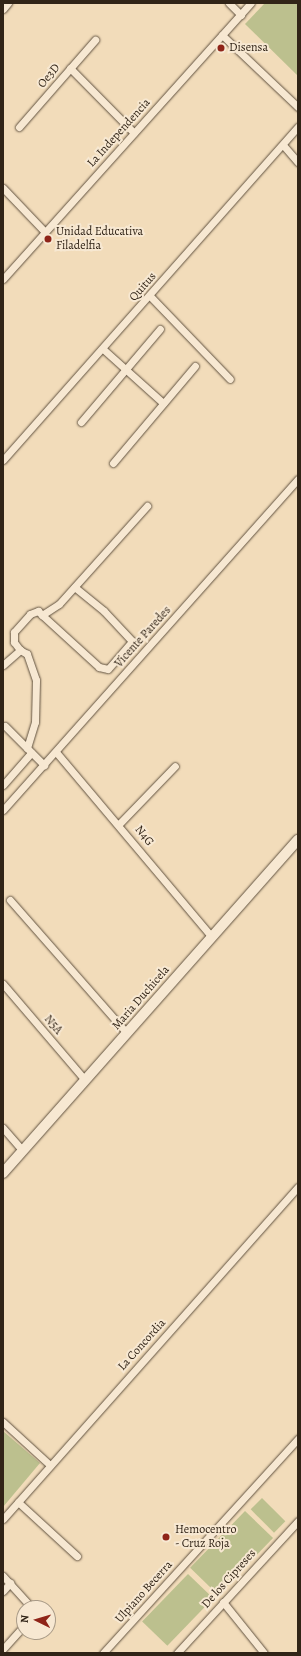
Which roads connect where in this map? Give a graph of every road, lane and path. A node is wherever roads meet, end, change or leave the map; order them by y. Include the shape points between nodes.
1 (8, 3) edge
2 (229, 3) edge
3 (251, 3) edge
4 (3, 9) edge
5 (241, 15) junction
6 (222, 35) junction
7 (96, 40) dead end
8 (70, 68) junction
9 (298, 107) edge
10 (19, 127) dead end
11 (298, 127) edge
12 (134, 133) junction
13 (283, 145) junction
14 (298, 162) edge
15 (3, 188) edge
16 (45, 232) junction
17 (3, 279) edge
18 (150, 296) junction
19 (160, 329) dead end
20 (103, 349) junction
21 (195, 366) dead end
22 (126, 369) junction
23 (230, 379) dead end
24 (163, 404) junction
25 (81, 422) dead end
26 (3, 460) edge
27 (113, 463) dead end
28 (298, 479) edge
29 (147, 506) dead end
30 (74, 587) junction
31 (42, 615) junction
32 (20, 650) junction
33 (3, 665) edge
34 (4, 726) edge
35 (29, 750) junction
36 (56, 752) junction
37 (44, 765) junction
38 (175, 766) dead end
39 (3, 785) edge
40 (3, 810) edge
41 (120, 823) junction
42 (298, 840) edge
43 (10, 900) dead end
44 (212, 937) junction
45 (3, 984) edge
46 (127, 1034) junction
47 (85, 1080) junction
48 (3, 1128) edge
49 (23, 1151) junction
50 (3, 1173) edge
51 (298, 1187) edge
52 (3, 1422) edge
53 (298, 1438) edge
54 (50, 1465) junction
55 (18, 1502) junction
56 (3, 1520) edge
57 (298, 1521) edge
58 (77, 1556) dead end
59 (3, 1576) edge
60 (10, 1583) junction
61 (3, 1591) edge
62 (25, 1600) edge
63 (223, 1602) junction
64 (16, 1635) edge
65 (3, 1649) edge
66 (103, 1653) edge
67 (177, 1653) edge
68 (264, 1653) edge

1 - 4 street
2 - 5 street
3 - 5 street, La Independencia
5 - 6 street, La Independencia
6 - 9 street
6 - 12 street, La Independencia
7 - 8 street, Oe3D
8 - 10 street, Oe3D
8 - 12 street
11 - 13 street, Quitus
12 - 16 street, La Independencia
13 - 14 street
13 - 18 street, Quitus
15 - 16 street
16 - 17 street, La Independencia
18 - 20 street, Quitus
18 - 23 street
19 - 22 street
20 - 22 street
20 - 26 street, Quitus
21 - 24 street
22 - 24 street
22 - 25 street
24 - 27 street
28 - 36 street, Vicente Paredes
29 - 30 street
30 - 31 street via 59,604
30 - 31 street via 104,611 132,642 108,669 99,667
31 - 32 street via 34,611 14,632 14,642
32 - 33 street
32 - 35 street via 32,663 36,680 35,722
34 - 35 street
35 - 37 street
35 - 39 street
36 - 37 street, Vicente Paredes
36 - 41 street, N4G
37 - 40 street, Vicente Paredes
38 - 41 street
41 - 44 street, N4G
42 - 44 main road, Maria Duchicela
43 - 46 street
44 - 46 main road, Maria Duchicela
45 - 47 street, N5A
46 - 47 main road, Maria Duchicela
47 - 49 main road, Maria Duchicela
48 - 49 street
49 - 50 main road, Maria Duchicela
51 - 54 street, La Concordia
52 - 54 street
53 - 66 street, Ulpiano Becerra
54 - 55 street, La Concordia
55 - 56 street, La Concordia
55 - 58 street
57 - 63 street, De los Cipreses
59 - 60 street
60 - 61 street
60 - 62 street
63 - 67 street, De los Cipreses
63 - 68 street
64 - 65 street

